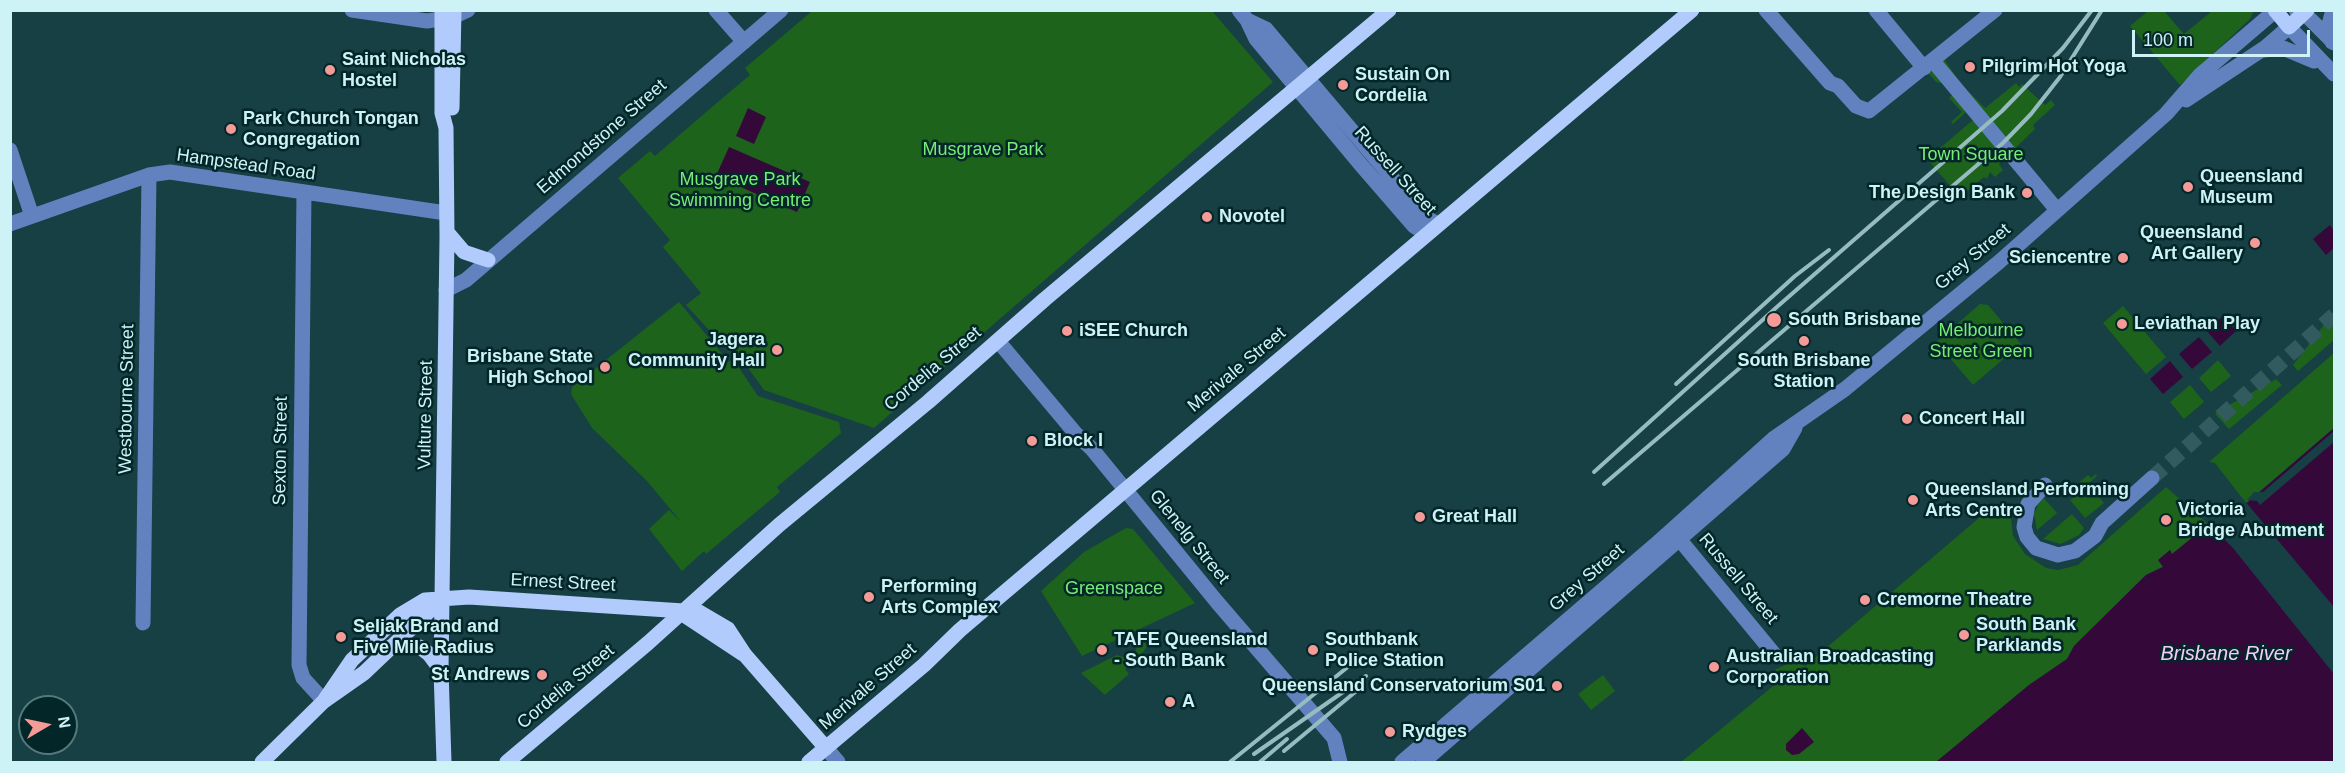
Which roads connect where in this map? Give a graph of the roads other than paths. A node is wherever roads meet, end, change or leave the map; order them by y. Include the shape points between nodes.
1 (352, 10) edge
2 (716, 10) edge
3 (781, 10) edge
4 (1389, 10) edge
5 (1692, 10) edge
6 (1766, 10) edge
7 (1876, 10) edge
8 (1995, 10) edge
9 (2333, 10) edge
10 (2276, 11) edge
11 (2302, 11) edge
12 (452, 14) edge
13 (1243, 15) edge
14 (2289, 27) junction
15 (744, 42) junction
16 (2333, 43) edge
17 (2258, 52) junction
18 (1928, 64) junction
19 (2334, 74) edge
20 (1303, 84) junction
21 (2168, 111) junction
22 (10, 150) edge
23 (149, 176) junction
24 (304, 192) junction
25 (2057, 210) junction
26 (446, 213) junction
27 (32, 216) junction
28 (10, 224) edge
29 (1433, 229) junction
30 (447, 231) junction
31 (488, 260) junction
32 (446, 290) junction
33 (998, 341) junction
34 (2156, 480) tunnel mouth
35 (2045, 485) dead end
36 (1125, 490) junction
37 (1675, 534) junction
38 (443, 598) junction
39 (681, 613) junction
40 (143, 623) dead end
41 (392, 646) junction
42 (1774, 654) dead end
43 (441, 670) junction
44 (324, 701) junction
45 (441, 703) junction
46 (826, 748) junction
47 (262, 762) edge
48 (433, 762) edge
49 (444, 762) edge
50 (507, 762) edge
51 (810, 762) edge
52 (838, 762) edge
53 (1340, 762) edge
54 (1402, 762) edge
55 (1423, 762) edge

1 - 12 street via 427,21
2 - 15 street
3 - 15 street, Edmondstone Street
4 - 20 main road, Cordelia Street
5 - 29 main road, Merivale Street
6 - 18 street via 1830,83 1838,86 1856,106 1869,111
7 - 18 street
8 - 18 street
9 - 16 street via 2328,28
10 - 14 main road
10 - 21 street, Grey Street via 2200,75
11 - 14 main road, Grey Street
11 - 16 street
12 - 26 main road, Vulture Street via 442,113 446,128
13 - 20 street, Russell Street via 1266,29
14 - 17 street, Grey Street
14 - 19 street
15 - 31 street, Edmondstone Street
17 - 19 street via 2274,47 2291,50
17 - 21 street, Grey Street
18 - 25 street
20 - 29 street, Russell Street
20 - 33 main road, Cordelia Street
21 - 25 street, Grey Street
22 - 27 street
23 - 24 street, Hampstead Road via 184,172
23 - 27 street, Hampstead Road
23 - 40 street, Westbourne Street
24 - 26 street, Hampstead Road
24 - 44 street, Sexton Street via 299,665 303,678
25 - 37 street, Grey Street via 1855,381 1773,439
26 - 30 main road, Vulture Street
27 - 28 street, Hampstead Road
29 - 36 main road, Merivale Street
30 - 31 main road via 464,252
30 - 32 main road, Vulture Street
31 - 32 street, Edmondstone Street via 466,280
32 - 38 main road, Vulture Street
33 - 36 street, Glenelg Street
33 - 39 main road, Cordelia Street
34 - 35 street via 2102,523 2095,536 2075,551 2062,555 2045,553 2033,545 2024,530 2024,515 2032,498
36 - 46 main road, Merivale Street
36 - 53 street, Glenelg Street via 1334,738
37 - 42 street, Russell Street
37 - 54 street, Grey Street
37 - 55 street, Grey Street
38 - 39 main road, Ernest Street via 642,607
38 - 41 main road
38 - 43 main road, Vulture Street
38 - 44 main road, Ernest Street via 418,602 400,615 347,665
39 - 46 main road, Ernest Street via 745,654
39 - 50 main road, Cordelia Street
41 - 43 main road via 420,647
41 - 44 main road via 357,679
43 - 45 main road, Vulture Street
44 - 47 main road
45 - 48 main road, Vulture Street
45 - 49 main road, Vulture Street
46 - 51 main road, Merivale Street
46 - 52 street, Ernest Street

